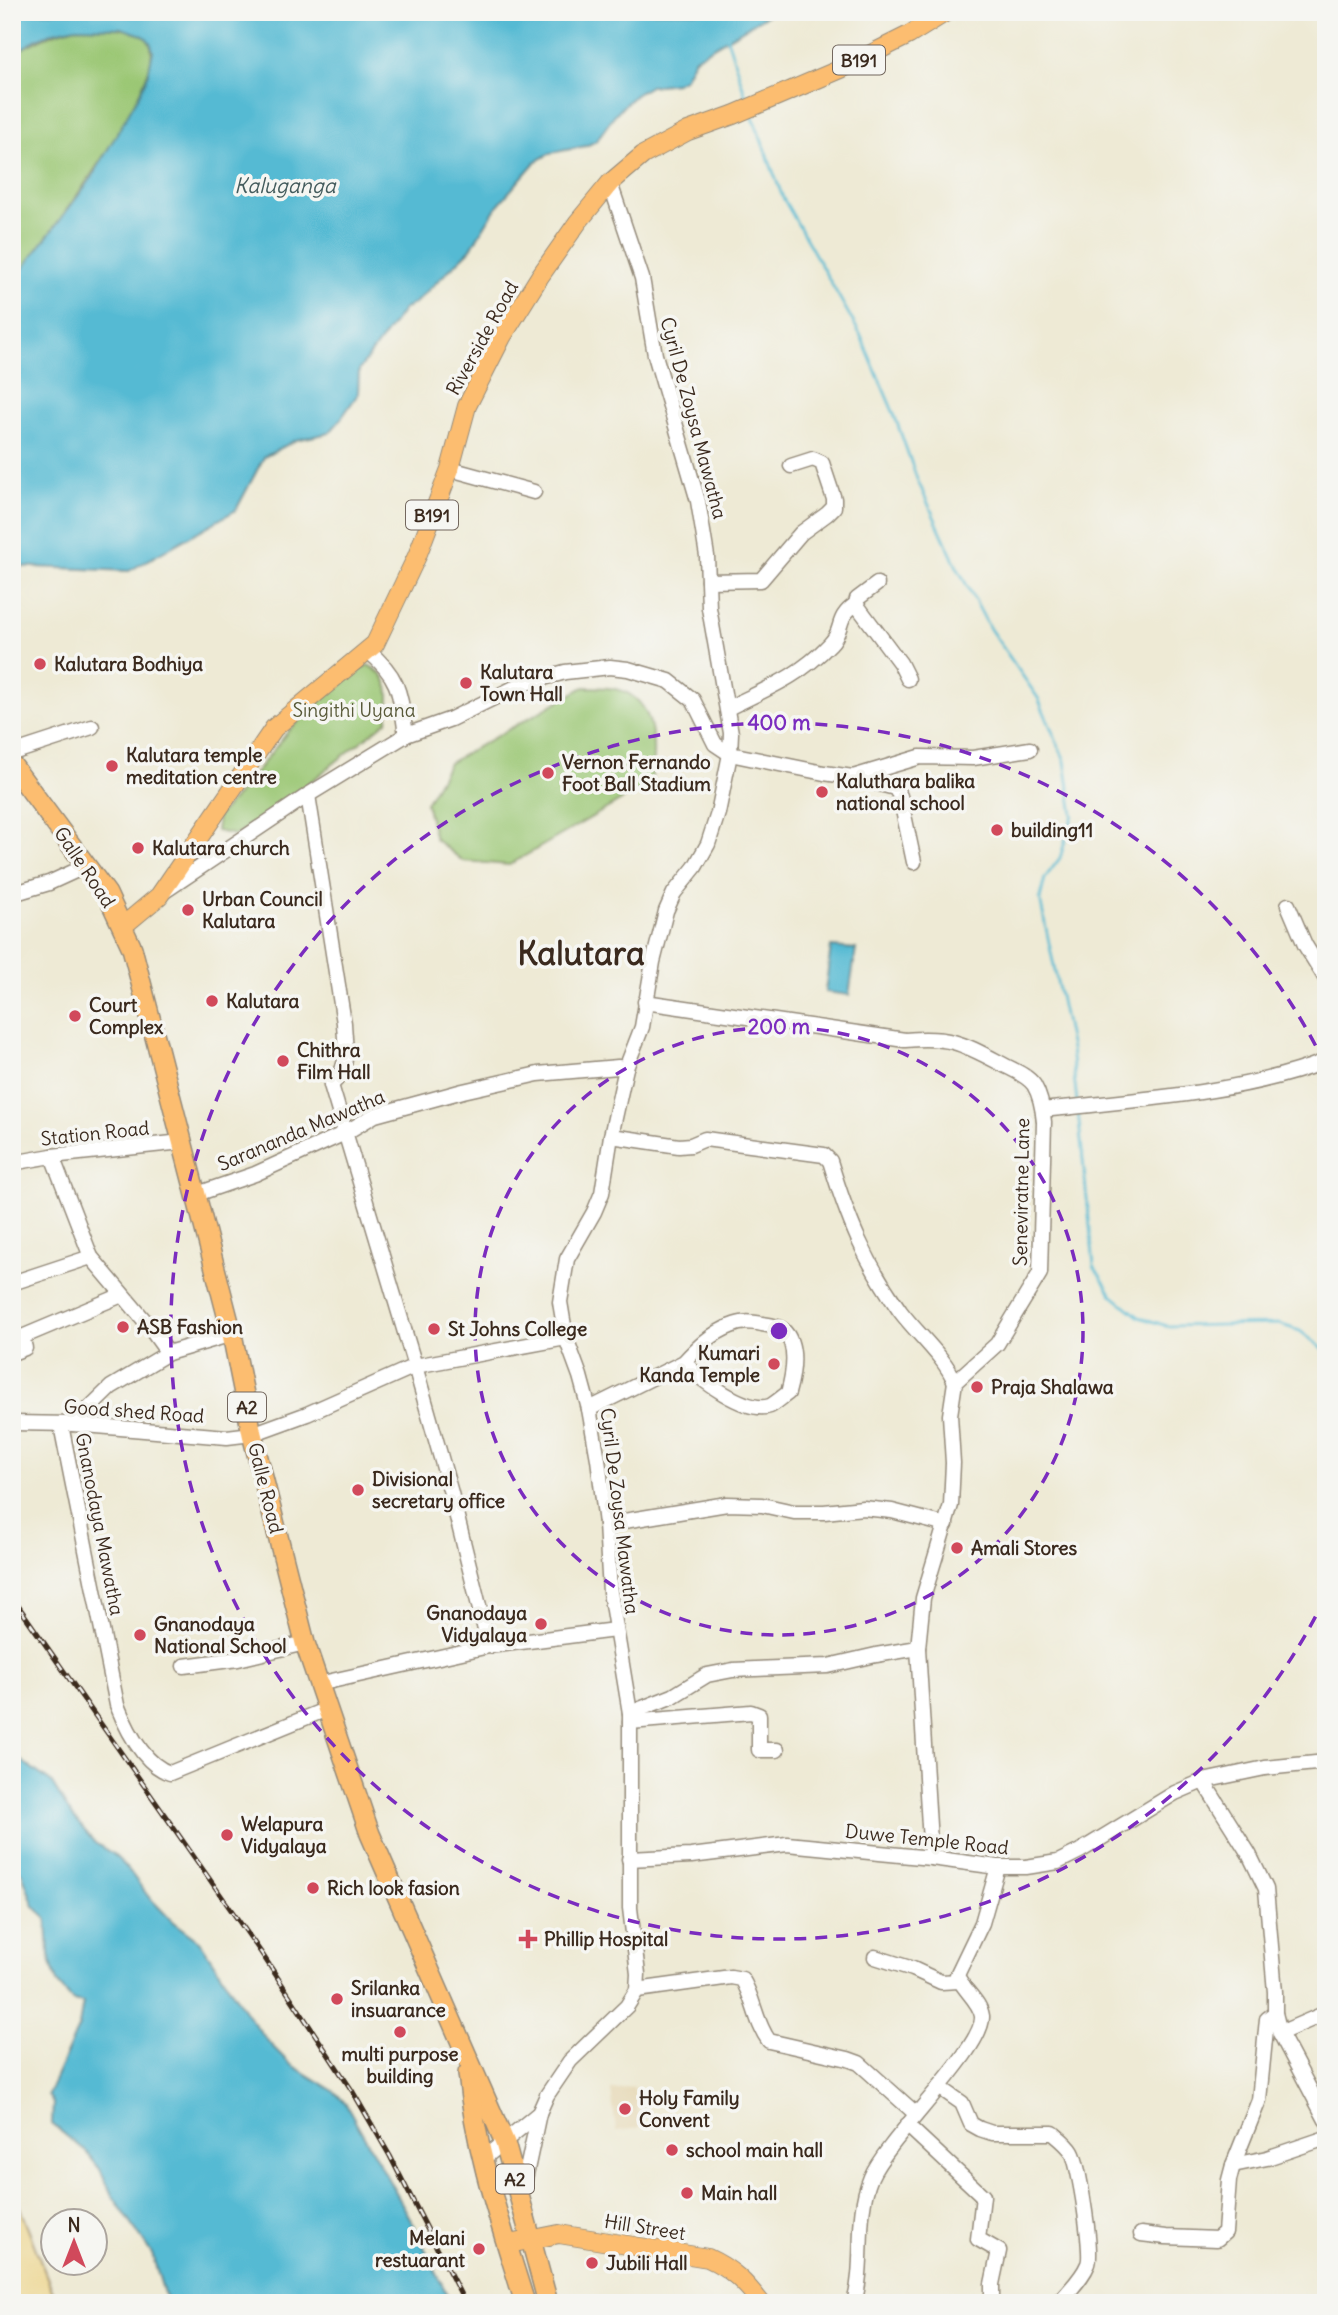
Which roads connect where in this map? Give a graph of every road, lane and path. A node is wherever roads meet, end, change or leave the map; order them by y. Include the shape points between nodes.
1 (946, 12) edge
2 (610, 183) junction
3 (791, 466) dead end
4 (450, 469) junction
5 (534, 492) dead end
6 (708, 582) junction
7 (877, 584) dead end
8 (856, 604) junction
9 (368, 651) junction
10 (908, 679) dead end
11 (727, 708) junction
12 (92, 727) dead end
13 (406, 735) junction
14 (1030, 749) dead end
15 (12, 753) edge
16 (730, 754) junction
17 (12, 765) edge
18 (853, 777) junction
19 (308, 795) junction
20 (914, 862) dead end
21 (86, 866) junction
22 (12, 894) edge
23 (159, 896) junction
24 (1288, 905) dead end
25 (123, 926) junction
26 (1326, 979) edge
27 (645, 1002) junction
28 (1326, 1060) edge
29 (626, 1068) junction
30 (1043, 1110) junction
31 (345, 1133) junction
32 (611, 1136) junction
33 (182, 1142) junction
34 (52, 1156) junction
35 (12, 1163) edge
36 (197, 1194) junction
37 (91, 1256) junction
38 (12, 1283) edge
39 (122, 1295) junction
40 (232, 1334) junction
41 (566, 1338) junction
42 (12, 1353) edge
43 (168, 1353) junction
44 (684, 1362) junction
45 (415, 1366) junction
46 (956, 1382) junction
47 (589, 1409) junction
48 (12, 1423) edge
49 (67, 1424) junction
50 (252, 1434) junction
51 (606, 1524) junction
52 (946, 1525) junction
53 (615, 1630) junction
54 (305, 1643) junction
55 (489, 1646) junction
56 (918, 1648) junction
57 (184, 1666) dead end
58 (318, 1684) junction
59 (327, 1709) junction
60 (630, 1717) junction
61 (777, 1750) dead end
62 (1326, 1762) edge
63 (1203, 1781) junction
64 (932, 1858) junction
65 (629, 1859) junction
66 (998, 1867) junction
67 (875, 1956) dead end
68 (959, 1981) junction
69 (637, 1990) junction
70 (1275, 2012) junction
71 (1326, 2013) edge
72 (1280, 2033) junction
73 (467, 2061) junction
74 (939, 2087) junction
75 (539, 2113) junction
76 (911, 2119) junction
77 (1326, 2120) edge
78 (1326, 2138) edge
79 (505, 2143) junction
80 (483, 2159) junction
81 (1233, 2165) junction
82 (521, 2199) junction
83 (1141, 2234) dead end
84 (532, 2239) junction
85 (506, 2242) junction
86 (525, 2303) edge
87 (548, 2303) edge
88 (761, 2303) edge
89 (853, 2303) edge
90 (992, 2303) edge
91 (1059, 2303) edge

1 - 2 main road, Riverside Road / B191 via 841,69 688,131 643,155
2 - 4 main road, Riverside Road / B191 via 540,276 502,337 467,406
2 - 6 street, Cyril De Zoysa Mawatha via 642,278 656,355 698,501
3 - 6 street via 813,459 822,463 834,507 801,533 761,580
4 - 5 street
4 - 9 main road, Riverside Road / B191 via 417,556
6 - 11 street, Cyril De Zoysa Mawatha
7 - 8 street
8 - 10 street
8 - 11 street via 844,612 832,643 804,667 776,687
9 - 13 street via 394,676
9 - 23 main road, Riverside Road / B191 via 274,728
11 - 16 street, Cyril De Zoysa Mawatha
12 - 15 street
13 - 16 street via 522,684 610,667 669,681 693,700 715,744
13 - 19 street
14 - 18 street via 973,758 920,757
16 - 18 street
16 - 27 street, Cyril De Zoysa Mawatha via 708,844 666,911
17 - 21 highway, Galle Road / A2
18 - 20 street via 895,788
19 - 23 street
19 - 31 street via 344,1023 345,1060 341,1076 331,1085
21 - 22 street
21 - 25 highway, Galle Road / A2
23 - 25 main road, Riverside Road / B191
24 - 26 street via 1305,946
25 - 33 highway, Galle Road / A2
27 - 29 street, Cyril De Zoysa Mawatha via 642,1027
27 - 30 street, Seneviratne Lane via 905,1040 961,1042 1021,1074 1034,1085
28 - 30 street via 1226,1086
29 - 31 street, Sarananda Mawatha via 538,1074 463,1091 375,1115
29 - 32 street, Cyril De Zoysa Mawatha
30 - 46 street, Seneviratne Lane via 1040,1273 997,1344
31 - 36 street, Sarananda Mawatha via 256,1174
31 - 45 street
32 - 41 street, Cyril De Zoysa Mawatha via 602,1193 567,1259 560,1302
32 - 46 street via 680,1146 705,1139 824,1155 873,1272 948,1365
33 - 34 street, Station Road
33 - 36 highway, Galle Road / A2
34 - 35 street, Station Road
34 - 37 street
36 - 40 highway, Galle Road / A2
37 - 38 street
37 - 39 street
39 - 42 street via 22,1337 25,1348
39 - 43 street
40 - 43 street
40 - 50 highway, Galle Road / A2
41 - 45 street, Good shed Road
41 - 47 street, Cyril De Zoysa Mawatha
43 - 49 street via 111,1387
44 - 44 street via 696,1376 732,1398 760,1408 788,1393 794,1359 783,1331 746,1322 709,1338
44 - 47 street
45 - 50 street, Good shed Road
45 - 55 street
46 - 52 street via 950,1415 953,1463
47 - 51 street, Cyril De Zoysa Mawatha
48 - 49 street, Good shed Road
49 - 50 street, Good shed Road via 227,1437
49 - 59 street, Gnanodaya Mawatha via 117,1705 157,1769 170,1773
50 - 54 highway, Galle Road / A2
51 - 52 street via 727,1504 794,1512 863,1508
51 - 53 street, Cyril De Zoysa Mawatha
52 - 56 street via 923,1598
53 - 55 street
53 - 60 street, Cyril De Zoysa Mawatha
54 - 57 street
54 - 58 highway, Galle Road / A2
55 - 58 street
56 - 60 street via 828,1666 707,1675
56 - 64 street
58 - 59 highway, Galle Road / A2
59 - 73 highway, Galle Road / A2 via 370,1834
60 - 61 street via 751,1712 759,1715 760,1750
60 - 65 street, Cyril De Zoysa Mawatha
62 - 63 street, Duwe Temple Road
63 - 66 street, Duwe Temple Road via 1058,1862
63 - 70 street via 1266,1889
64 - 65 street, Duwe Temple Road via 787,1844
64 - 66 street, Duwe Temple Road
65 - 69 street, Cyril De Zoysa Mawatha
66 - 68 street via 982,1923 957,1975
67 - 68 street via 941,1982
68 - 74 street via 979,2008 980,2027
69 - 75 street via 627,2006 570,2061
69 - 76 street via 742,1979 769,2041 859,2063
70 - 72 street
70 - 81 street via 1268,2019 1259,2100
71 - 72 street
72 - 77 street
73 - 79 highway, Galle Road / A2
73 - 80 highway, Galle Road / A2
74 - 76 street
74 - 91 street via 962,2103 971,2124 979,2129 1053,2133 1072,2150 1090,2261
75 - 79 street
75 - 82 street
76 - 89 street via 873,2173 866,2192 859,2284
76 - 90 street via 983,2196 978,2239 999,2251
78 - 81 street
79 - 80 street
79 - 82 highway, Galle Road / A2
80 - 85 highway, Galle Road / A2
81 - 83 street via 1226,2232 1217,2239
82 - 84 highway, Galle Road / A2
84 - 85 main road, Hill Street
84 - 87 highway, Galle Road / A2
84 - 88 main road, Hill Street via 559,2234 708,2258 742,2278
85 - 86 highway, Galle Road / A2

